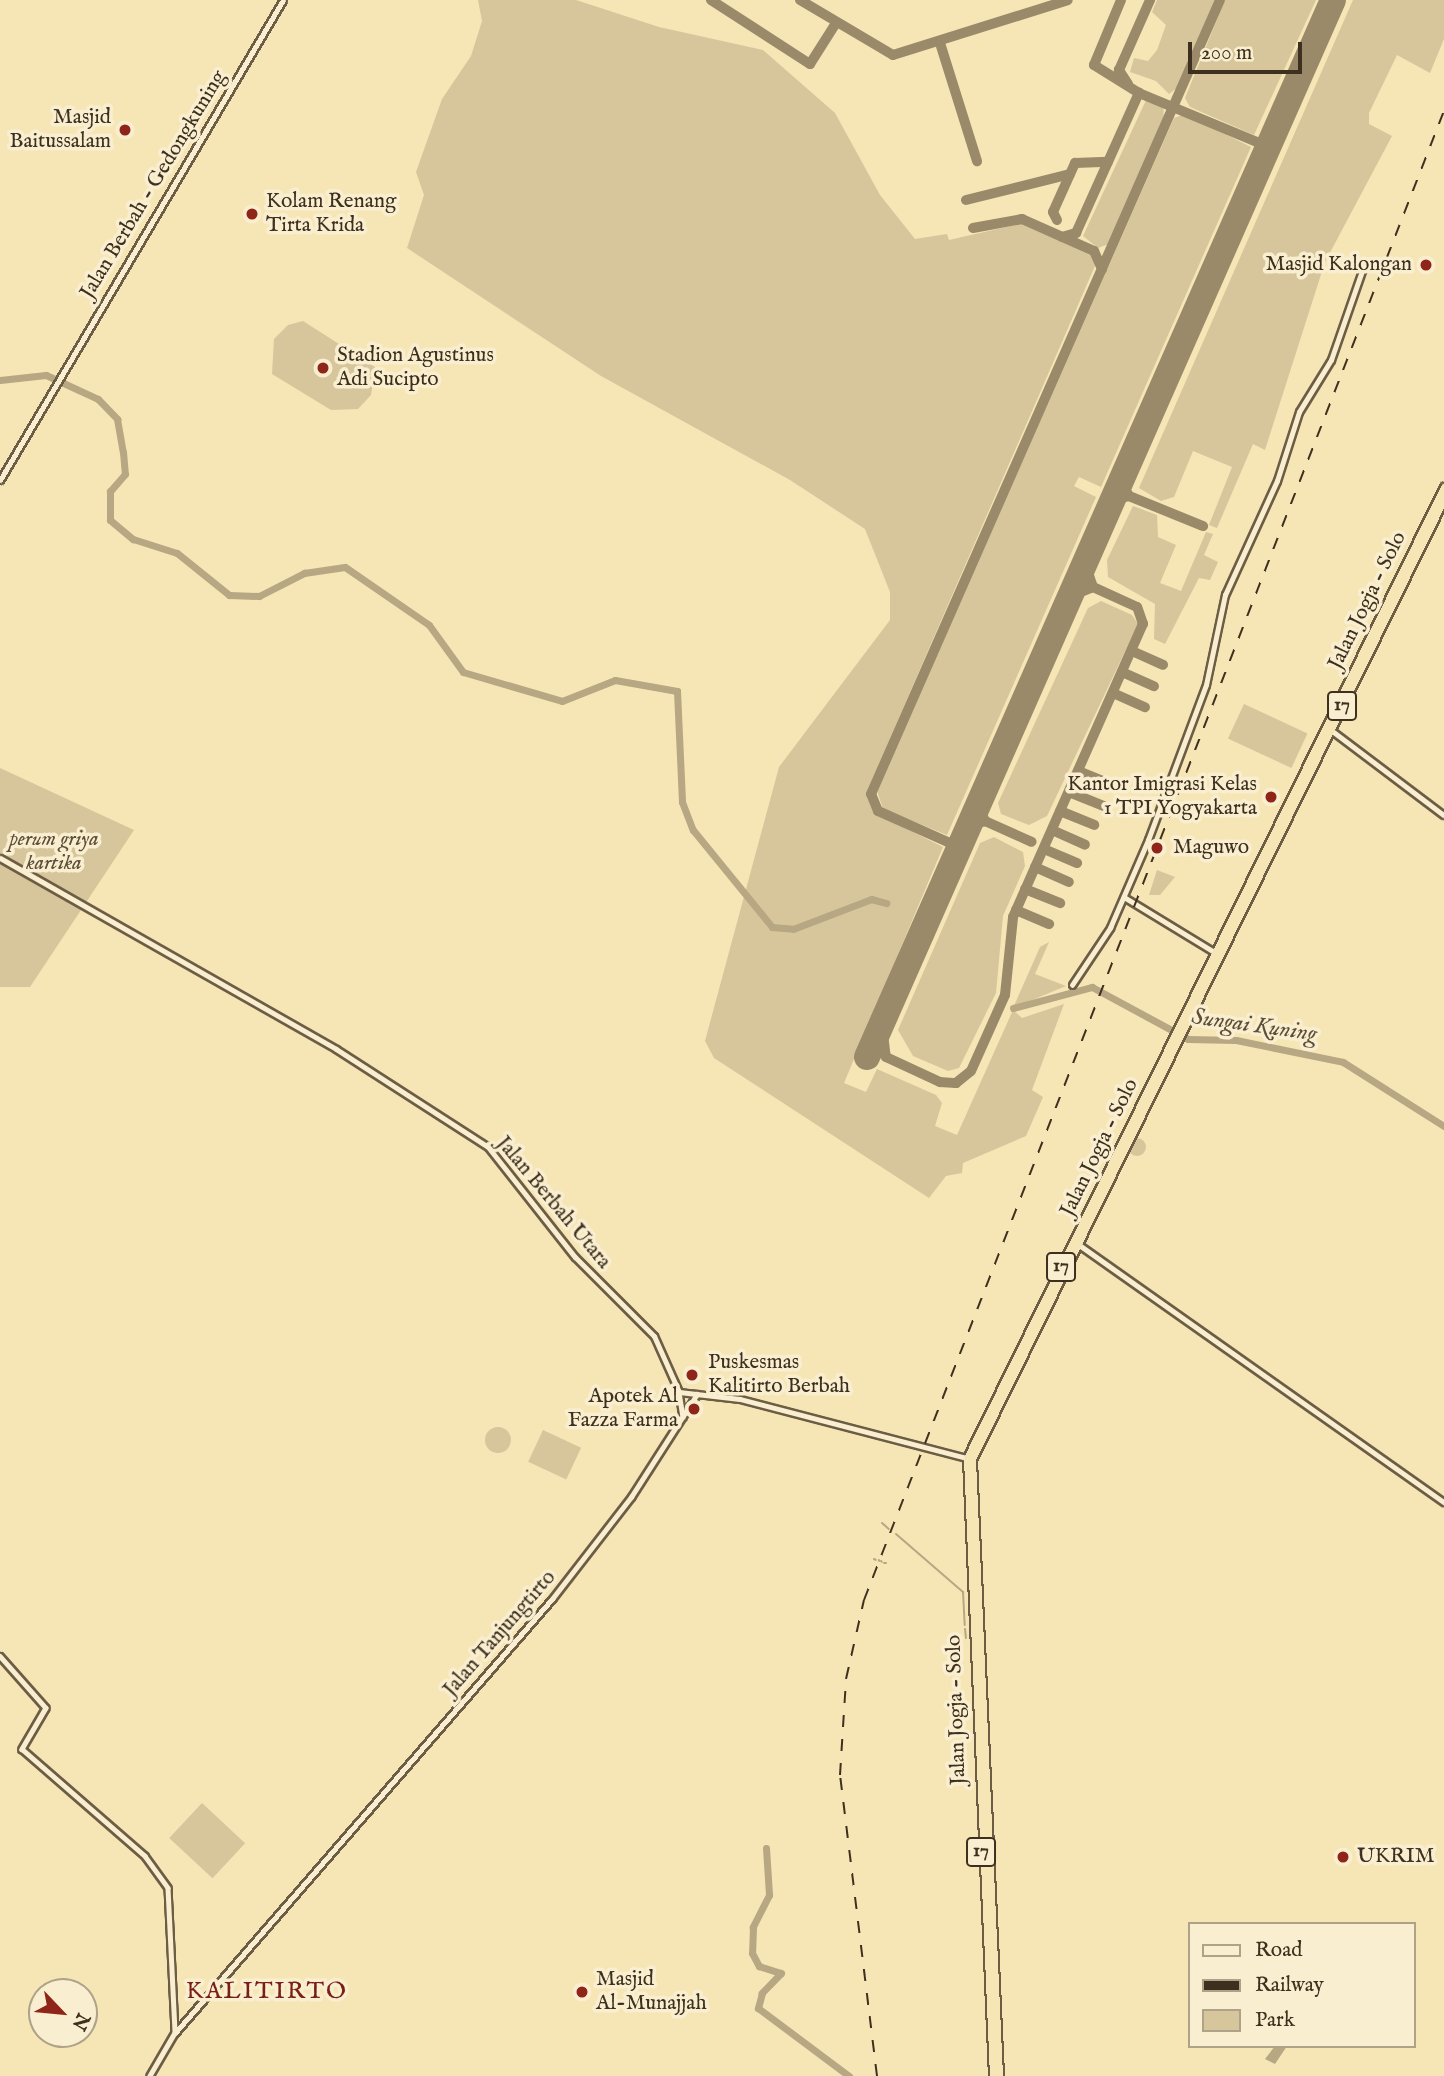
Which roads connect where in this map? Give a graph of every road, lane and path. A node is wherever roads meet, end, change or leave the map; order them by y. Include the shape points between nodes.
1 (283, 0) edge
2 (1363, 268) dead end
3 (0, 480) edge
4 (1443, 493) edge
5 (1441, 508) edge
6 (1330, 729) junction
7 (1444, 815) edge
8 (0, 858) edge
9 (1125, 899) junction
10 (1217, 954) junction
11 (1072, 985) dead end
12 (1176, 1039) junction
13 (1078, 1244) junction
14 (679, 1392) junction
15 (697, 1393) junction
16 (683, 1417) junction
17 (967, 1458) junction
18 (1444, 1502) edge
19 (974, 1627) junction
20 (0, 1656) edge
21 (175, 2021) junction
22 (181, 2024) junction
23 (175, 2033) junction
24 (150, 2076) edge
25 (993, 2076) edge
26 (999, 2076) edge

1 - 3 main road, Jalan Berbah - Gedongkuning
2 - 9 street via 1331,360 1299,412 1277,481 1225,595 1206,685
4 - 5 highway, Jalan Jogja - Solo / 17
4 - 10 highway, Jalan Jogja - Solo / 17
5 - 6 highway, Jalan Jogja - Solo / 17
6 - 7 street
6 - 10 highway, Jalan Jogja - Solo / 17
8 - 14 main road, Jalan Berbah Utara via 321,1041 488,1147 575,1256 654,1336
9 - 10 street
9 - 11 street
10 - 12 highway, Jalan Jogja - Solo / 17
12 - 13 highway, Jalan Jogja - Solo / 17
12 - 17 highway, Jalan Jogja - Solo / 17
13 - 18 street
13 - 19 highway, Jalan Jogja - Solo / 17 via 972,1459
14 - 15 main road
14 - 16 street
15 - 16 street, Jalan Tanjungtirto
15 - 17 main road
16 - 22 street, Jalan Tanjungtirto via 607,1529 503,1655
17 - 19 highway, Jalan Jogja - Solo / 17
19 - 25 highway, Jalan Jogja - Solo / 17
19 - 26 highway, Jalan Jogja - Solo / 17
20 - 21 street via 46,1708 22,1749 162,1873 172,1909
21 - 22 street
21 - 23 street
22 - 23 street, Jalan Tanjungtirto
23 - 24 street, Jalan Tanjungtirto

